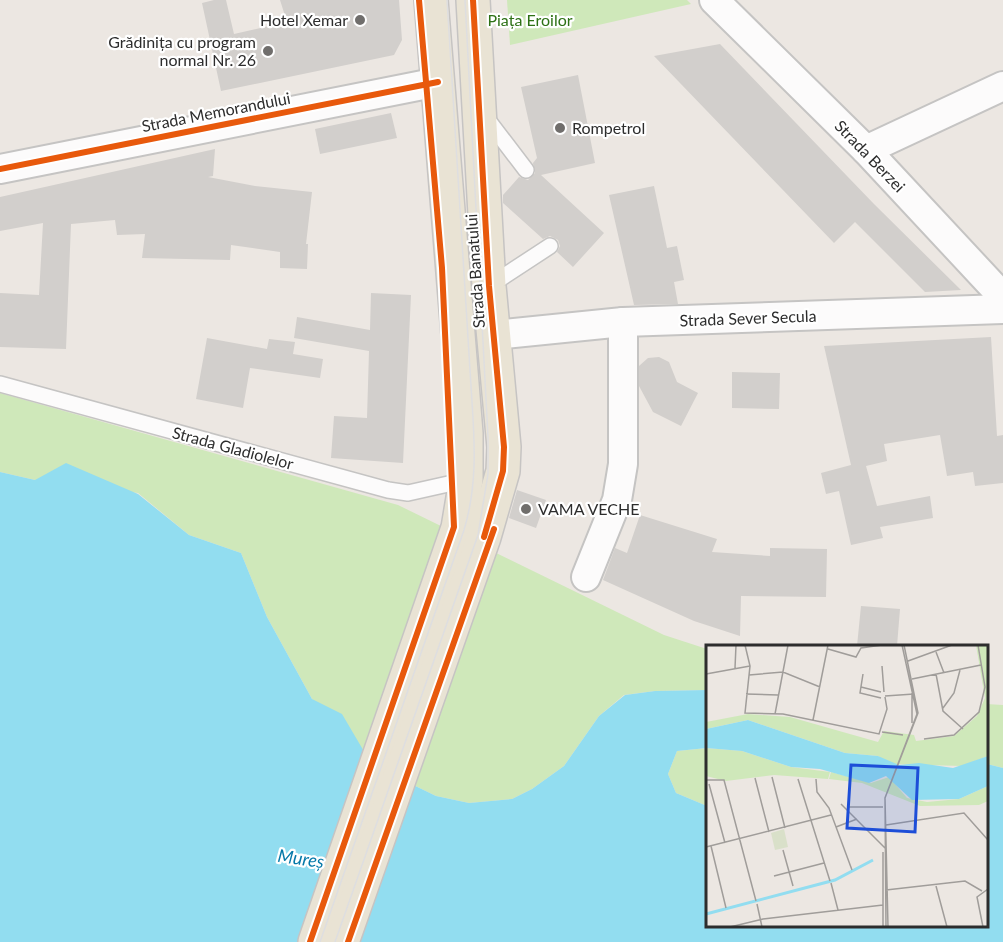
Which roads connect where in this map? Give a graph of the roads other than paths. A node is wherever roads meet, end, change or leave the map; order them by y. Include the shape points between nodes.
1 (431, 0) edge
2 (473, 0) edge
3 (723, 10) edge
4 (438, 82) junction
5 (1003, 86) edge
6 (478, 109) junction
7 (866, 150) junction
8 (0, 168) edge
9 (526, 170) dead end
10 (550, 246) dead end
11 (489, 286) junction
12 (1003, 297) edge
13 (1003, 309) edge
14 (623, 322) junction
15 (494, 335) junction
16 (0, 384) edge
17 (466, 480) junction
18 (471, 532) junction
19 (586, 577) dead end
20 (315, 942) edge
21 (342, 942) edge

1 - 4 main road, Strada Banatului
2 - 6 main road, Strada Banatului
3 - 7 street, Strada Berzei
4 - 8 street, Strada Memorandului
4 - 17 main road, Strada Banatului via 466,433
5 - 7 street
6 - 9 lane
6 - 11 main road, Strada Banatului
7 - 12 street, Strada Berzei
10 - 11 lane
11 - 15 main road, Strada Banatului
13 - 14 street, Strada Sever Secula
14 - 15 street, Strada Sever Secula
14 - 19 street via 623,464 616,500
15 - 18 main road, Strada Banatului via 504,447 501,480
16 - 17 lane, Strada Gladiolelor via 388,490 408,493
17 - 18 main road, Strada Banatului
18 - 20 main road
18 - 21 main road

